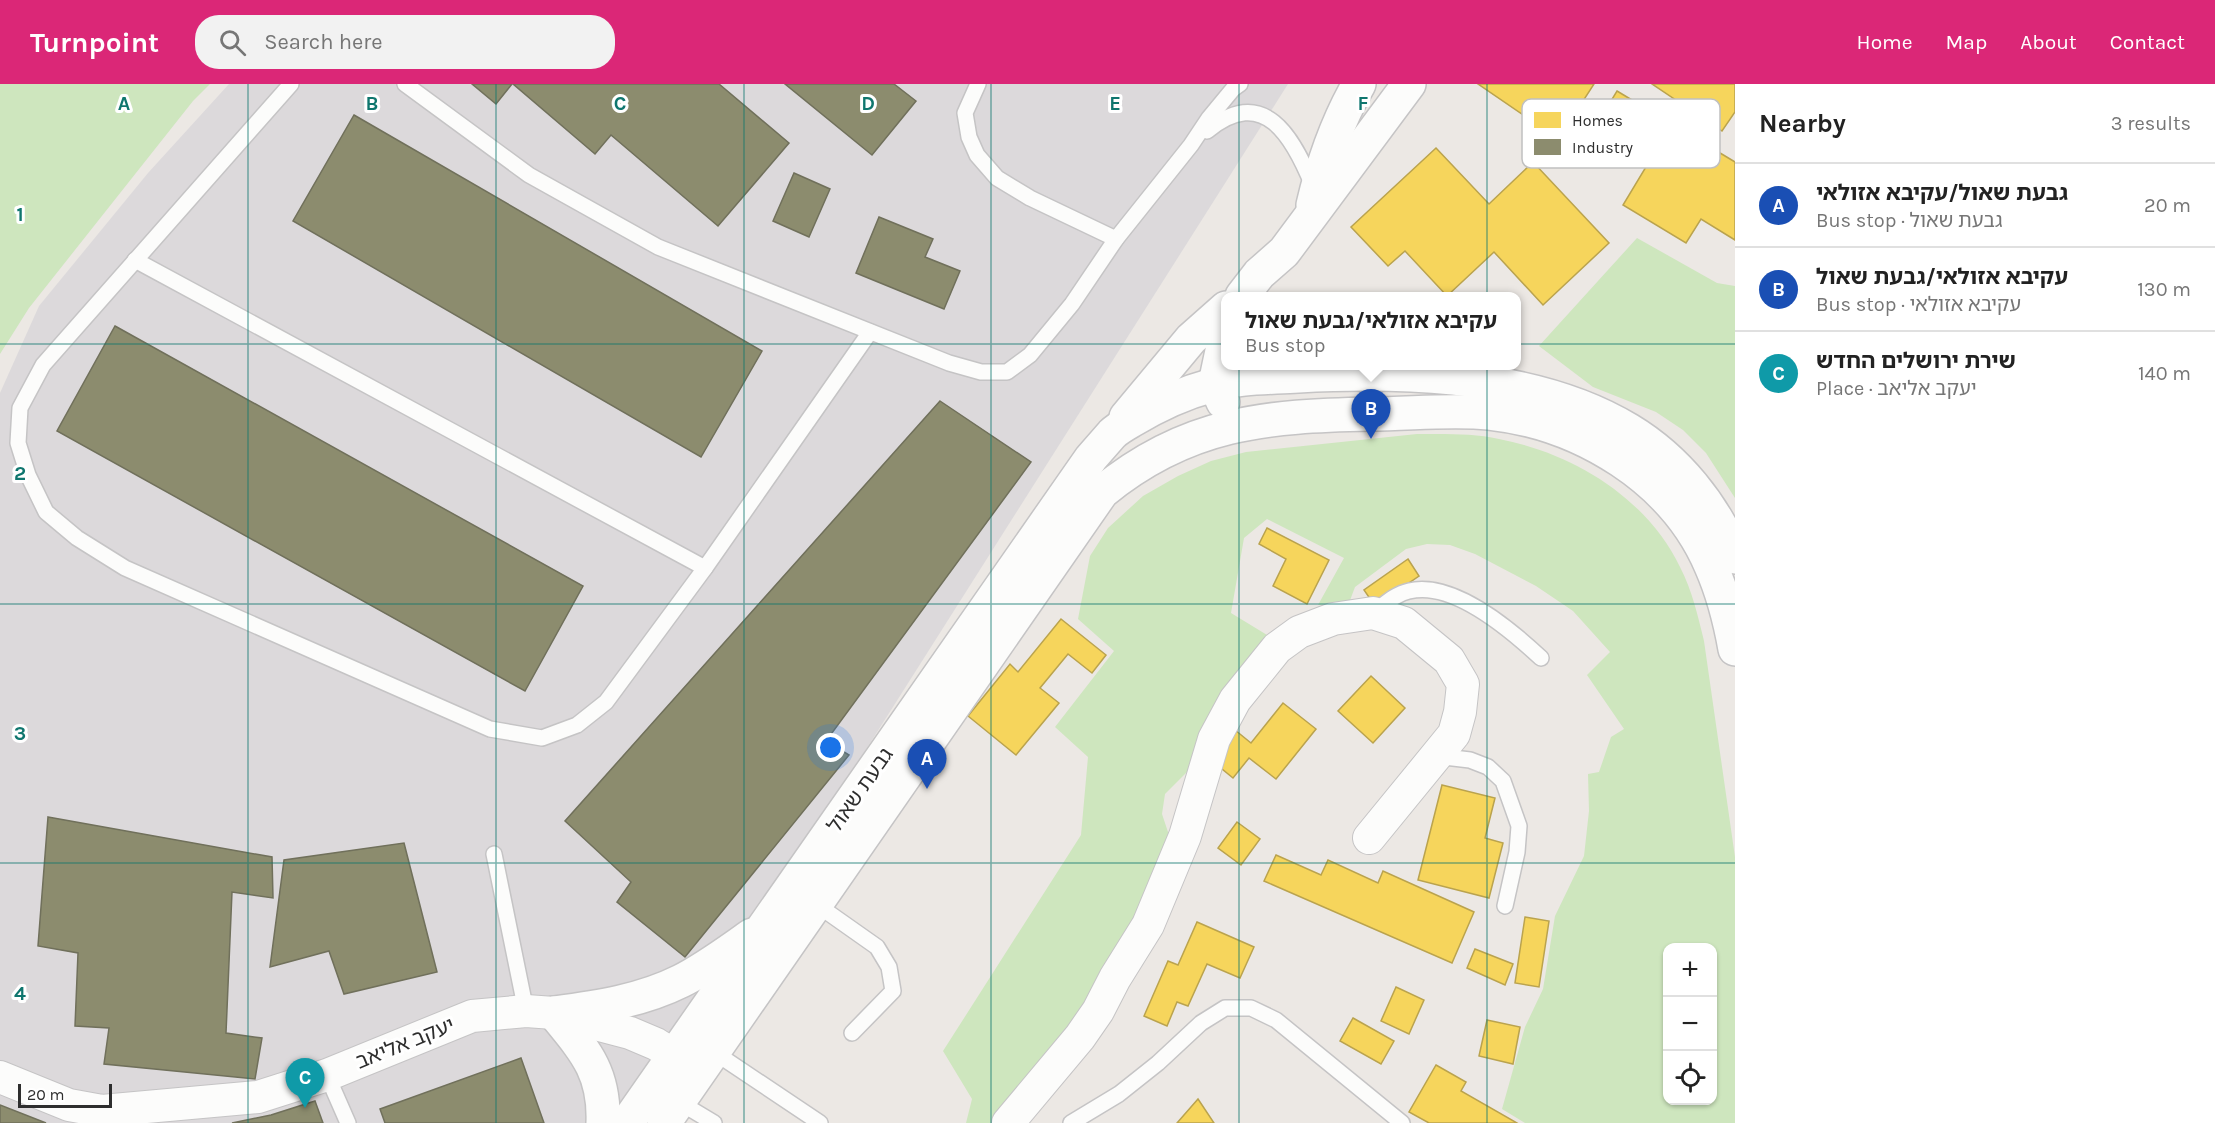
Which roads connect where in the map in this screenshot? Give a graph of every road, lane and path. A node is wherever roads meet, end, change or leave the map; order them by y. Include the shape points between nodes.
1 (291, 84) edge
2 (405, 84) edge
3 (978, 84) edge
4 (1240, 84) edge
5 (1359, 84) edge
6 (1399, 89) edge
7 (1191, 145) junction
8 (1313, 206) junction
9 (1116, 239) junction
10 (135, 260) junction
11 (1254, 292) edge
12 (1221, 318) edge
13 (870, 332) junction
14 (1338, 370) edge
15 (1235, 376) edge
16 (1234, 425) junction
17 (1113, 432) junction
18 (1735, 557) edge
19 (705, 568) junction
20 (1373, 614) junction
21 (1735, 649) edge
22 (1541, 658) dead end
23 (1436, 756) junction
24 (1370, 838) dead end
25 (494, 854) dead end
26 (816, 904) junction
27 (1505, 906) dead end
28 (765, 926) junction
29 (540, 1012) junction
30 (852, 1033) dead end
31 (696, 1060) junction
32 (327, 1075) junction
33 (0, 1077) edge
34 (671, 1113) edge
35 (348, 1123) edge
36 (603, 1123) edge
37 (627, 1123) edge
38 (714, 1123) edge
39 (820, 1123) edge
40 (1008, 1123) edge
41 (1071, 1123) edge
42 (1402, 1123) edge

1 - 10 lane
2 - 13 lane via 529,175 658,247
3 - 9 lane via 965,113 969,137 977,155 997,178
4 - 7 lane
5 - 8 street via 1332,140
6 - 8 street
7 - 8 lane via 1220,119 1240,112 1270,118 1289,136
7 - 9 lane
8 - 11 street
9 - 13 lane via 1072,304 1030,355 1007,372 981,372 949,363
10 - 19 lane
10 - 19 lane via 43,365 20,408 18,443 46,512 77,538 125,568 490,729 542,738 577,725 606,702
12 - 17 street via 1191,339
13 - 19 lane
14 - 15 street, גבעת שאול
14 - 18 street, גבעת שאול via 1479,381 1525,389 1598,415 1629,430 1659,452 1689,482 1716,518
15 - 16 street
15 - 17 street, גבעת שאול via 1156,405
16 - 21 street, גבעת שאול via 1337,415 1488,413 1532,421 1575,436 1612,454 1640,474 1693,533 1724,600
16 - 26 street, גבעת שאול via 1150,457 1102,492
17 - 28 street, גבעת שאול via 1091,458
20 - 22 lane via 1407,591 1425,589 1450,594 1515,633
20 - 23 street via 1404,623 1449,660 1463,684 1454,734
20 - 40 street via 1333,619 1299,632 1277,648 1235,699 1214,739 1185,836 1148,925 1092,1020
23 - 24 street
23 - 27 lane via 1470,760 1488,767 1503,781 1519,826
25 - 29 lane
26 - 30 lane via 877,947 889,967 893,991
26 - 31 street, גבעת שאול
28 - 29 street via 682,981 644,997 603,1006
28 - 31 street, גבעת שאול
29 - 31 street, יעקב אליאב via 630,1033
29 - 32 street, יעקב אליאב via 472,1016
29 - 36 street via 577,1041 599,1079
31 - 34 street, גבעת שאול
31 - 37 street, גבעת שאול
31 - 39 lane
32 - 33 street, יעקב אליאב via 258,1097 102,1111 69,1105
32 - 35 lane
34 - 38 lane
41 - 42 lane via 1119,1094 1225,1008 1251,1008 1276,1020

